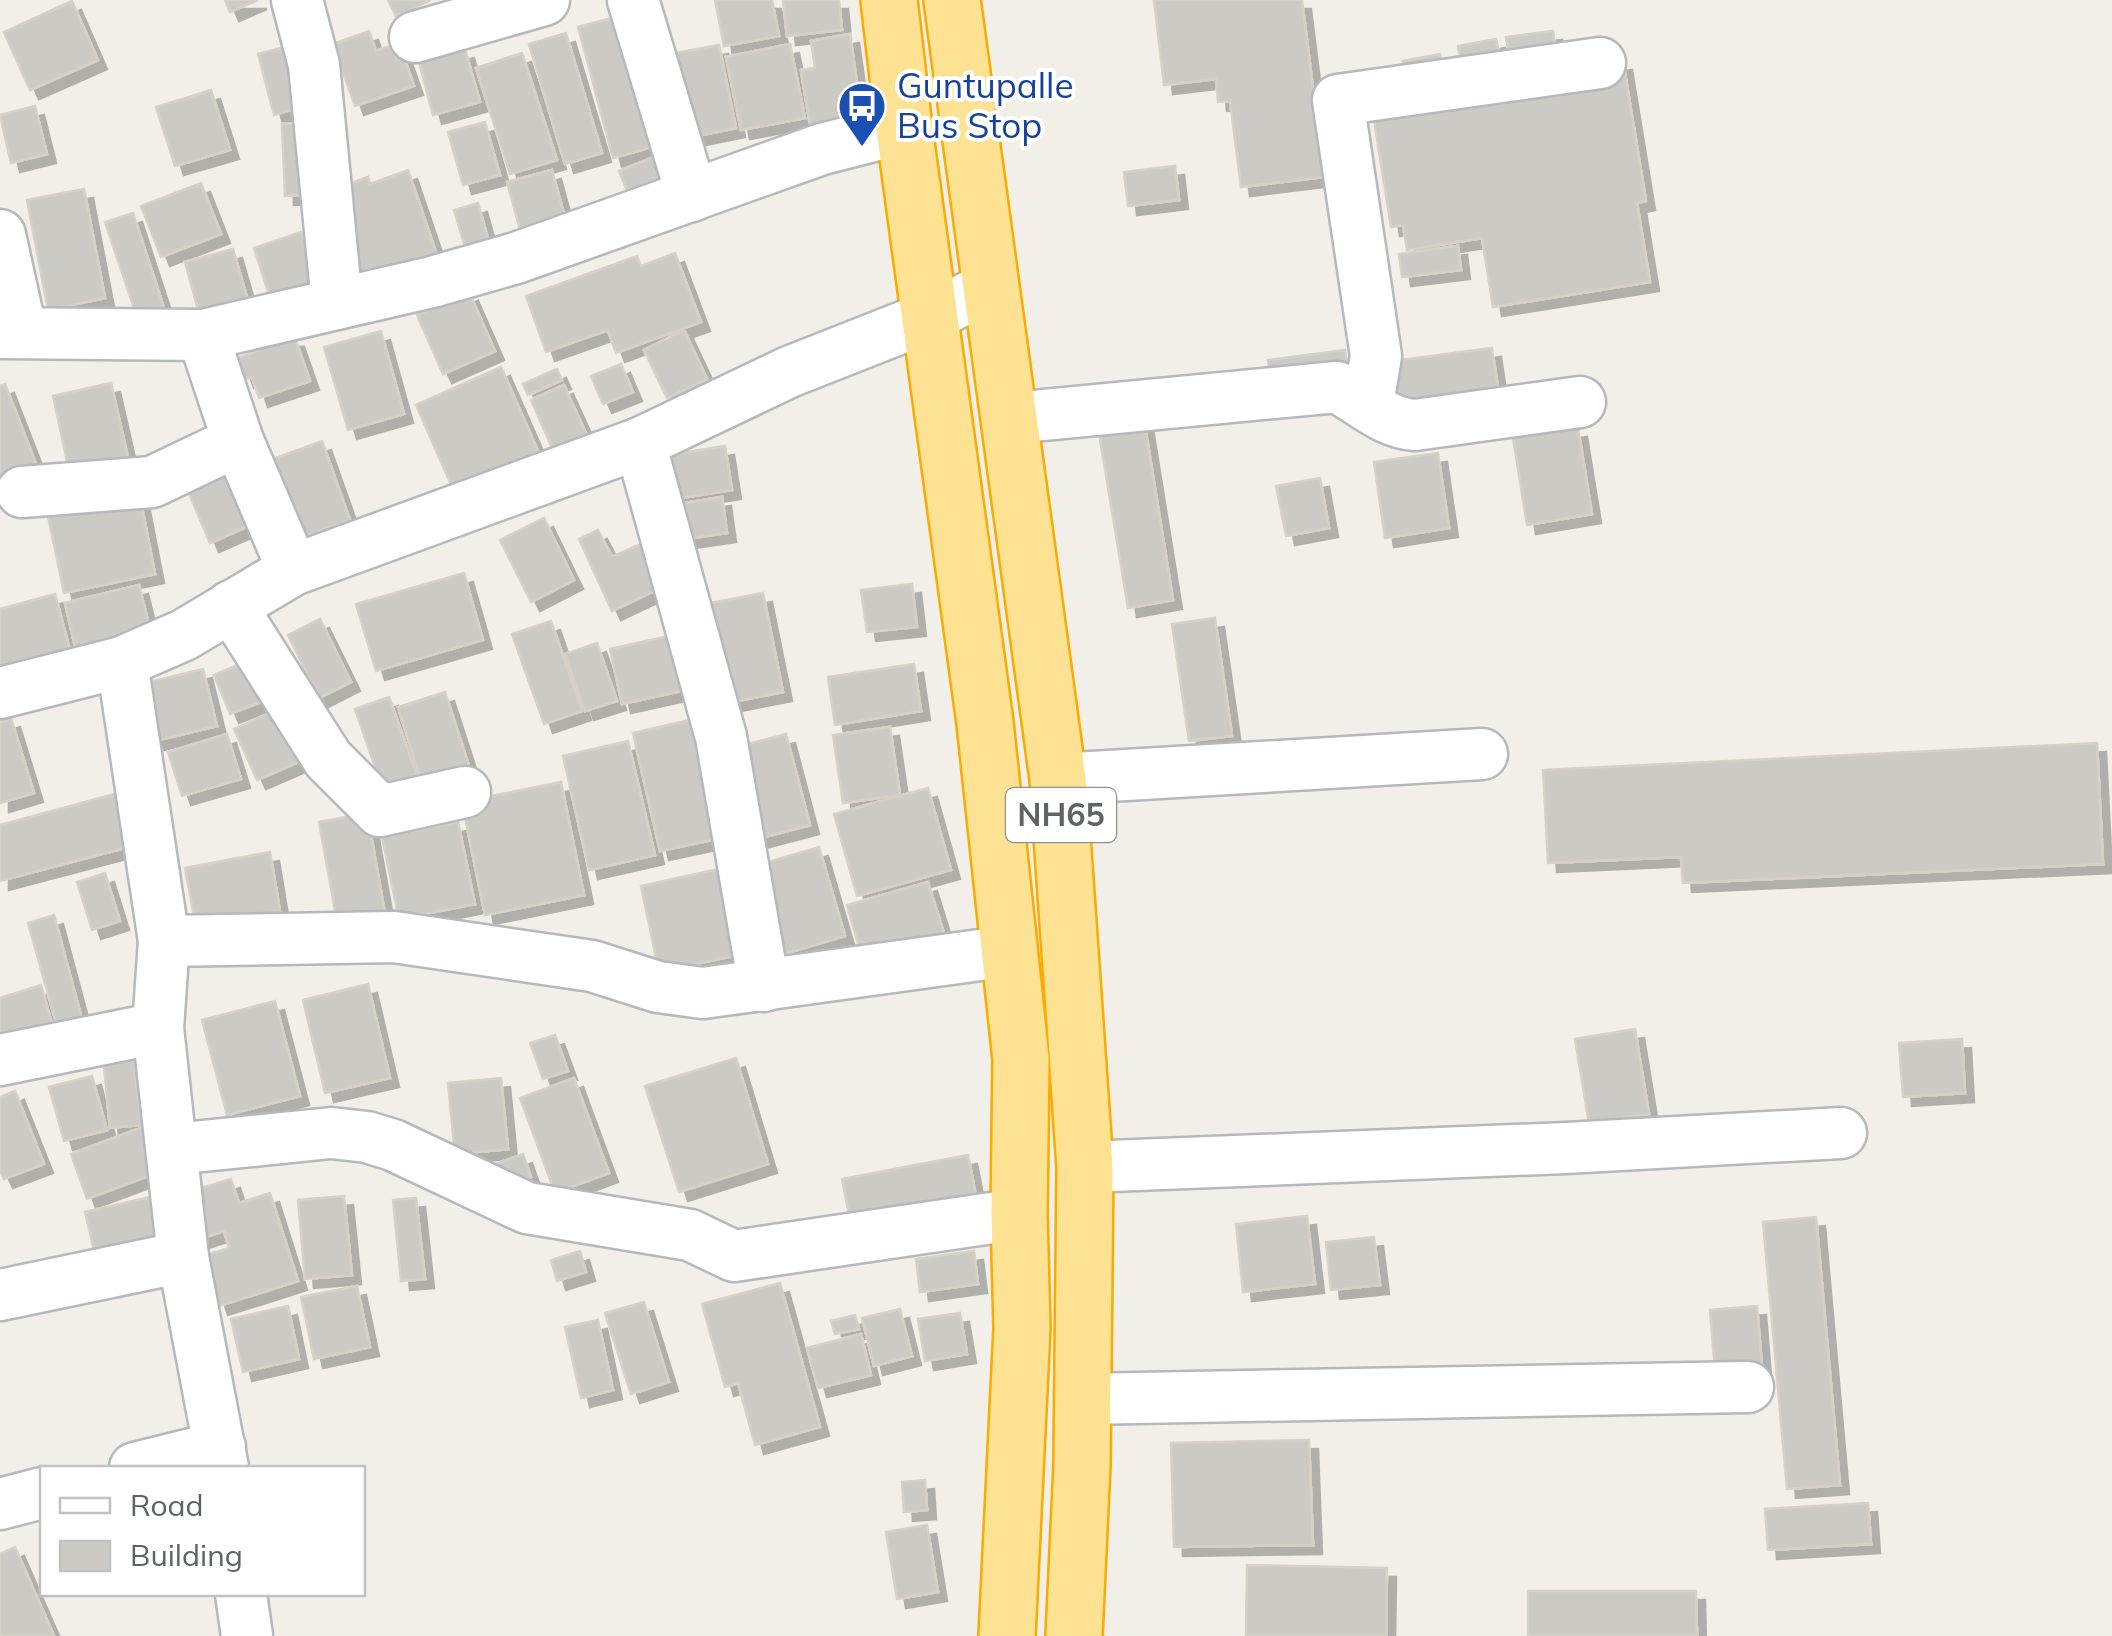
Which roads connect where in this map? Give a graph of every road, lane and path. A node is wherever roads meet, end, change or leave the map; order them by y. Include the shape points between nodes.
1 (297, 0) edge
2 (544, 0) edge
3 (633, 0) edge
4 (889, 0) edge
5 (952, 0) edge
6 (415, 36) dead end
7 (1600, 63) dead end
8 (904, 128) junction
9 (692, 196) junction
10 (0, 235) edge
11 (991, 286) junction
12 (336, 303) junction
13 (931, 316) junction
14 (10, 332) edge
15 (203, 335) junction
16 (1580, 402) dead end
17 (1368, 404) junction
18 (1011, 418) junction
19 (238, 441) junction
20 (640, 443) junction
21 (22, 492) dead end
22 (293, 570) junction
23 (231, 606) junction
24 (122, 662) junction
25 (0, 693) edge
26 (1482, 754) dead end
27 (1058, 778) junction
28 (465, 792) dead end
29 (164, 941) junction
30 (1009, 951) junction
31 (764, 986) junction
32 (158, 1028) junction
33 (0, 1060) edge
34 (1842, 1133) dead end
35 (173, 1148) junction
36 (1085, 1167) junction
37 (1019, 1214) junction
38 (183, 1257) junction
39 (0, 1295) edge
40 (1748, 1387) dead end
41 (1082, 1399) junction
42 (221, 1458) edge
43 (152, 1466) edge
44 (40, 1494) edge
45 (0, 1504) edge
46 (241, 1596) edge
47 (247, 1636) edge
48 (1007, 1636) edge
49 (1074, 1636) edge

1 - 12 street via 314,65
2 - 6 street
3 - 9 street
4 - 8 highway, NH65
5 - 11 highway, NH65
7 - 17 street via 1338,100 1376,356
8 - 9 street via 822,149
8 - 13 highway, NH65
9 - 12 street via 516,258
10 - 14 street
11 - 13 street
11 - 18 highway, NH65
12 - 15 street
13 - 20 street via 788,372
13 - 30 highway, NH65
14 - 15 street
15 - 19 street
16 - 17 street via 1414,425 1399,424
17 - 18 street via 1337,387
18 - 27 highway, NH65
19 - 21 street via 152,482
19 - 22 street
20 - 22 street
20 - 31 street via 721,736
22 - 23 street
23 - 24 street
23 - 28 street via 328,760 380,811
24 - 25 street
24 - 29 street
26 - 27 street
27 - 36 highway, NH65
29 - 31 street via 394,937 592,966 682,992
29 - 32 street
30 - 31 street
30 - 37 highway, NH65 via 1021,1059
32 - 33 street
32 - 35 street
34 - 36 street
35 - 37 street via 331,1133 367,1137 528,1208 690,1235 734,1256
35 - 38 street
36 - 41 highway, NH65
37 - 48 highway, NH65 via 1022,1328
38 - 39 street
38 - 42 street
40 - 41 street
41 - 49 highway, NH65
42 - 43 street
44 - 45 street
46 - 47 street

